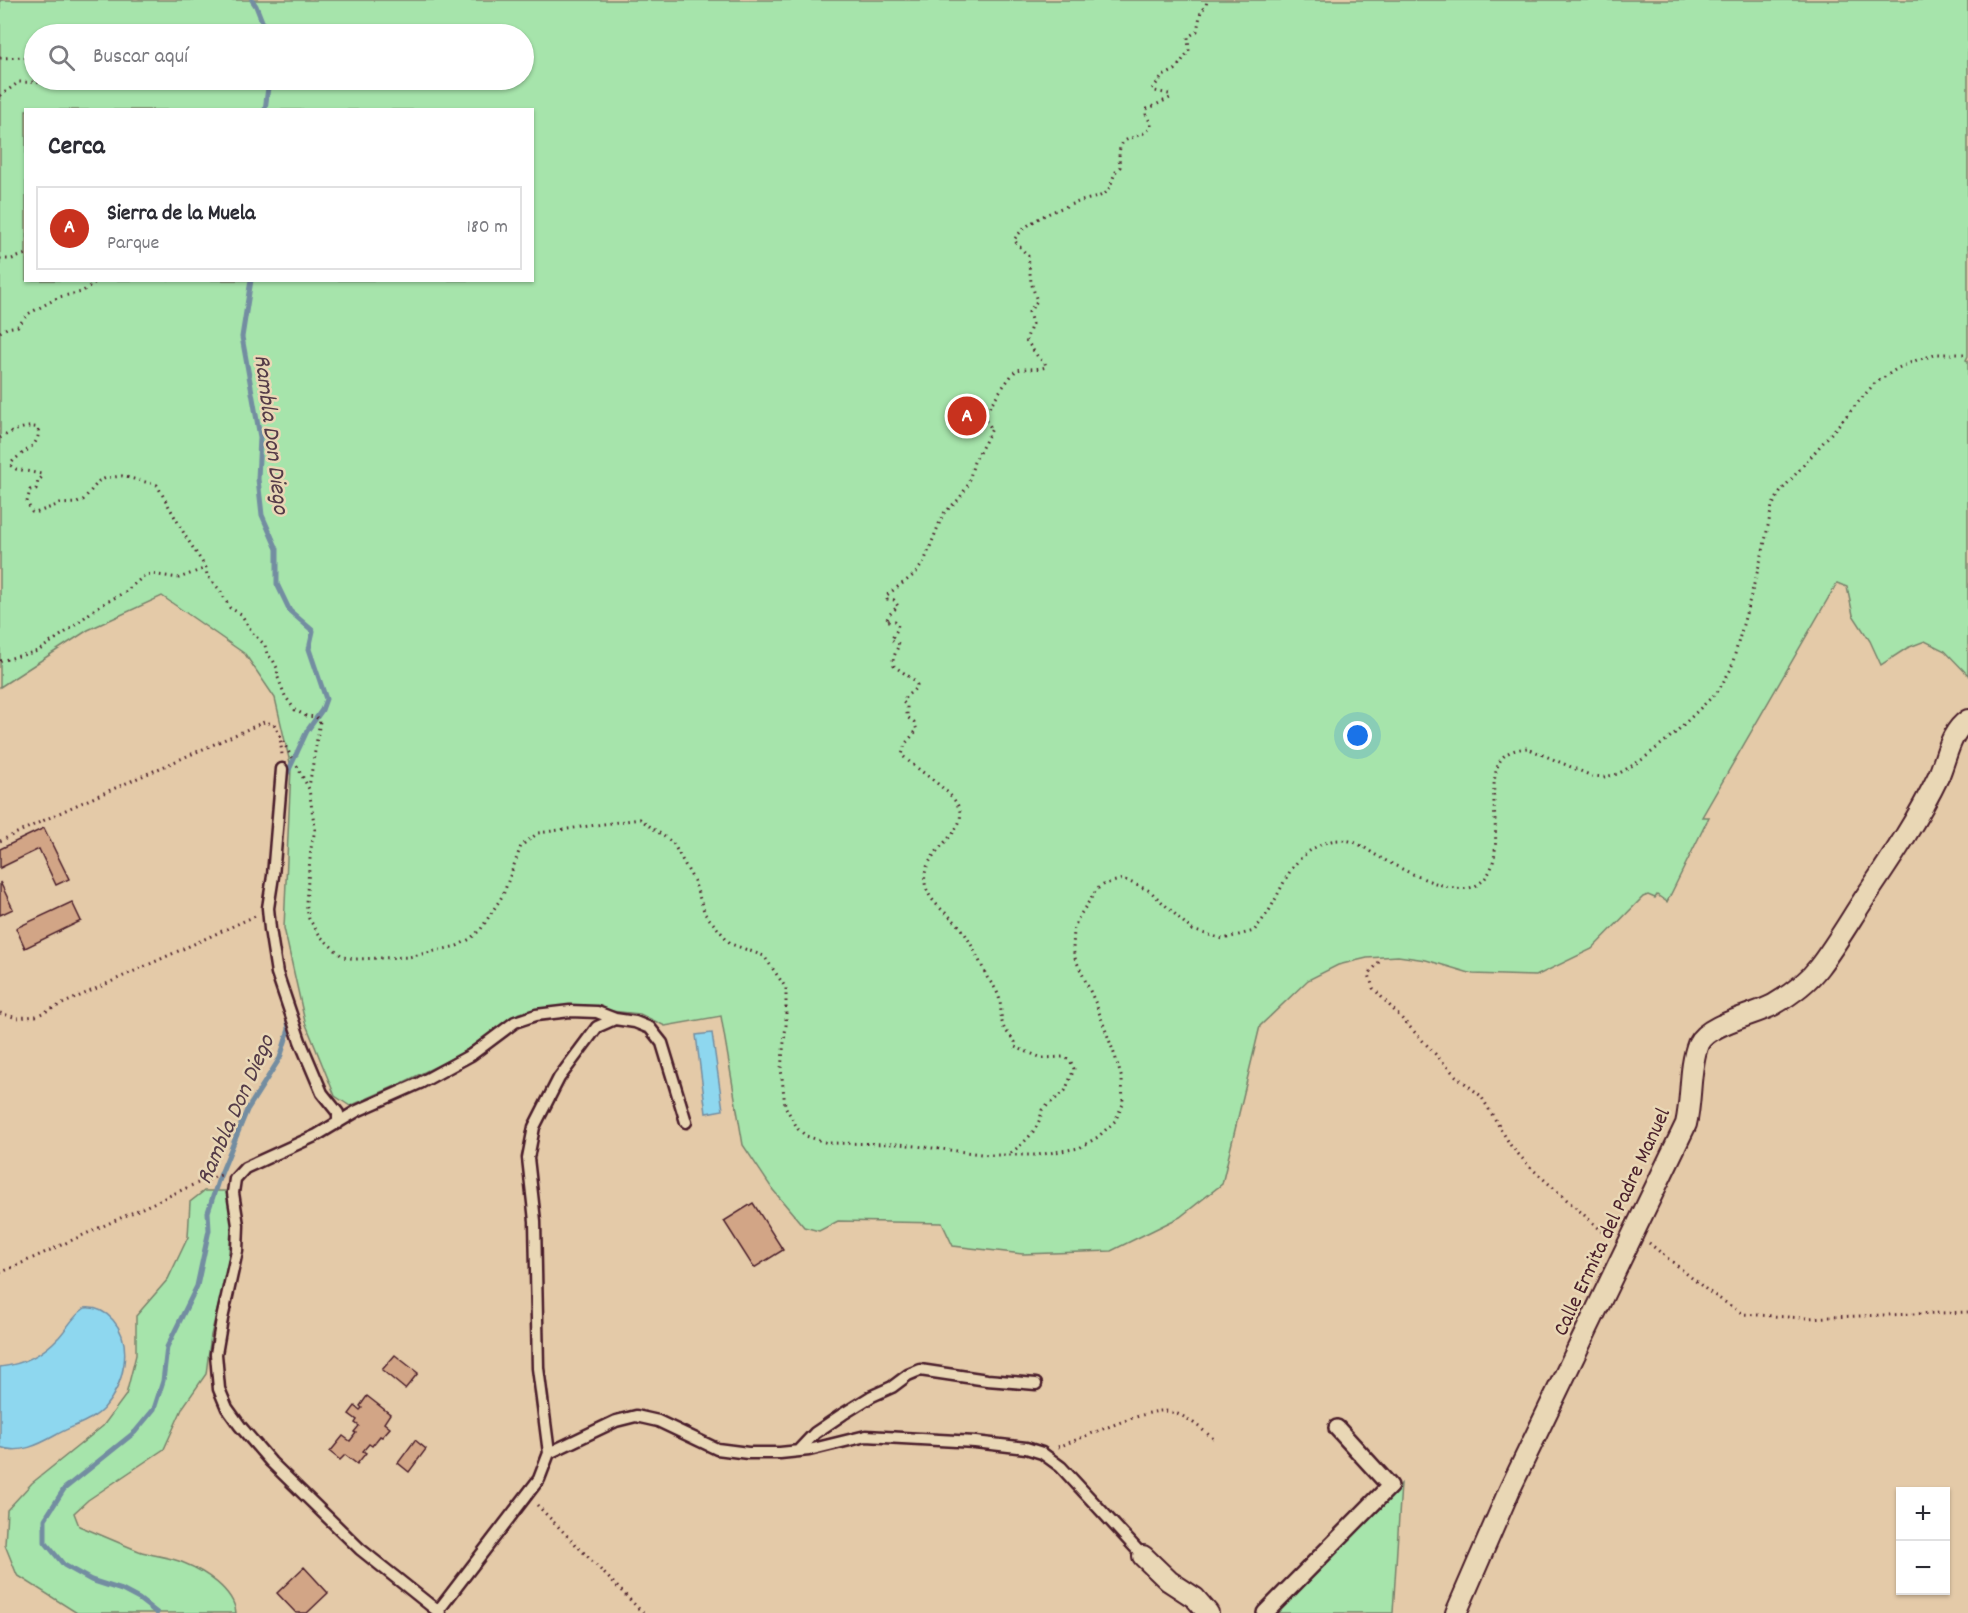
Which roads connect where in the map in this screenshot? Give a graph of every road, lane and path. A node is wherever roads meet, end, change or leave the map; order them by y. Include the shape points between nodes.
1 (1207, 0) edge
2 (24, 57) edge
3 (0, 58) edge
4 (24, 82) edge
5 (0, 96) edge
6 (24, 255) edge
7 (0, 259) edge
8 (95, 282) edge
9 (0, 332) edge
10 (1968, 354) edge
11 (0, 438) edge
12 (206, 567) junction
13 (0, 661) edge
14 (1968, 720) edge
15 (282, 769) joint
16 (0, 841) edge
17 (268, 908) junction
18 (1379, 963) dead end
19 (0, 1014) edge
20 (615, 1019) junction
21 (686, 1122) dead end
22 (338, 1123) junction
23 (1009, 1155) junction
24 (195, 1184) dead end
25 (1633, 1230) junction
26 (1624, 1250) junction
27 (0, 1273) edge
28 (1968, 1312) edge
29 (1036, 1384) dead end
30 (1337, 1428) dead end
31 (1214, 1439) dead end
32 (798, 1451) junction
33 (1042, 1453) junction
34 (549, 1454) junction
35 (528, 1495) junction
36 (1143, 1556) joint
37 (439, 1612) edge
38 (644, 1613) edge
39 (1208, 1613) edge
40 (1265, 1613) edge
41 (1456, 1613) edge

1 - 23 path via 1197,31 1188,37 1189,51 1175,70 1163,76 1152,89 1169,94 1170,98 1147,109 1151,128 1122,143 1120,167 1105,194 1041,218 1019,232 1014,240 1028,256 1037,301 1029,312 1032,324 1026,340 1046,367 1011,373 983,417 992,429 974,462 968,485 943,514 924,562 887,595 898,606 886,621 898,624 891,640 898,645 894,666 917,685 903,702 907,717 917,730 905,744 902,755 954,799 961,813 959,822 926,867 924,882 930,898 963,930 997,991 1004,1029 1015,1047 1042,1058 1063,1057 1071,1060 1074,1069 1065,1091 1042,1110 1034,1132
2 - 3 path
4 - 5 path
6 - 7 path
8 - 9 path via 82,292 60,297 28,314 18,326
10 - 23 path via 1938,354 1917,360 1874,384 1781,490 1772,506 1731,669 1718,691 1674,734 1643,759 1618,774 1604,777 1592,776 1527,748 1502,758 1495,789 1494,860 1488,875 1476,886 1455,888 1438,884 1356,843 1334,840 1299,859 1254,931 1223,939 1192,930 1150,891 1123,879 1097,889 1077,920 1073,949 1115,1056 1122,1079 1123,1104 1115,1121 1079,1148
11 - 12 path via 13,430 38,428 39,436 29,451 10,465 41,474 36,489 28,495 32,512 77,503 106,478 122,476 148,482 157,485
12 - 13 path via 179,578 145,575 38,651
12 - 23 path via 207,576 230,608 241,614 265,645 285,696 295,710 320,721 309,789 315,830 306,902 309,919 321,937 343,957 409,957 457,946 482,929 503,895 521,846 530,838 538,833 640,819 673,843 694,881 705,914 731,944 764,956 786,988 781,1068 785,1106 798,1129 828,1143 900,1144
14 - 25 street, Calle Ermita del Padre Manuel via 1952,740 1939,774 1900,846 1818,970 1773,1005 1712,1030 1699,1041 1686,1124
15 - 16 path via 280,736 274,724 264,722
15 - 17 lane
17 - 19 path via 36,1016 17,1018
17 - 22 lane via 277,973 300,1041 322,1093 338,1113
18 - 26 path via 1369,974 1373,988 1456,1076 1481,1096 1511,1146 1530,1167
20 - 21 lane via 650,1028 662,1043
20 - 22 lane via 597,1012 570,1011 515,1022 471,1055
20 - 34 lane via 597,1028 559,1078 534,1127 528,1158 535,1221 538,1368
22 - 37 lane via 245,1168 235,1179 232,1193 238,1225 237,1251 216,1354 219,1389 227,1408 271,1462 360,1549
24 - 27 path
25 - 26 street, Calle Ermita del Padre Manuel
25 - 28 path via 1743,1314 1803,1318
26 - 41 street, Calle Ermita del Padre Manuel via 1509,1491
29 - 32 lane via 920,1370 843,1414 815,1433
30 - 40 street via 1390,1486
31 - 33 path via 1182,1416 1164,1410
32 - 33 lane via 866,1436 983,1443
32 - 34 lane via 748,1453 717,1449 658,1421 636,1416 616,1421
33 - 36 lane via 1061,1467
34 - 35 lane
35 - 37 lane
35 - 38 path
36 - 39 street

